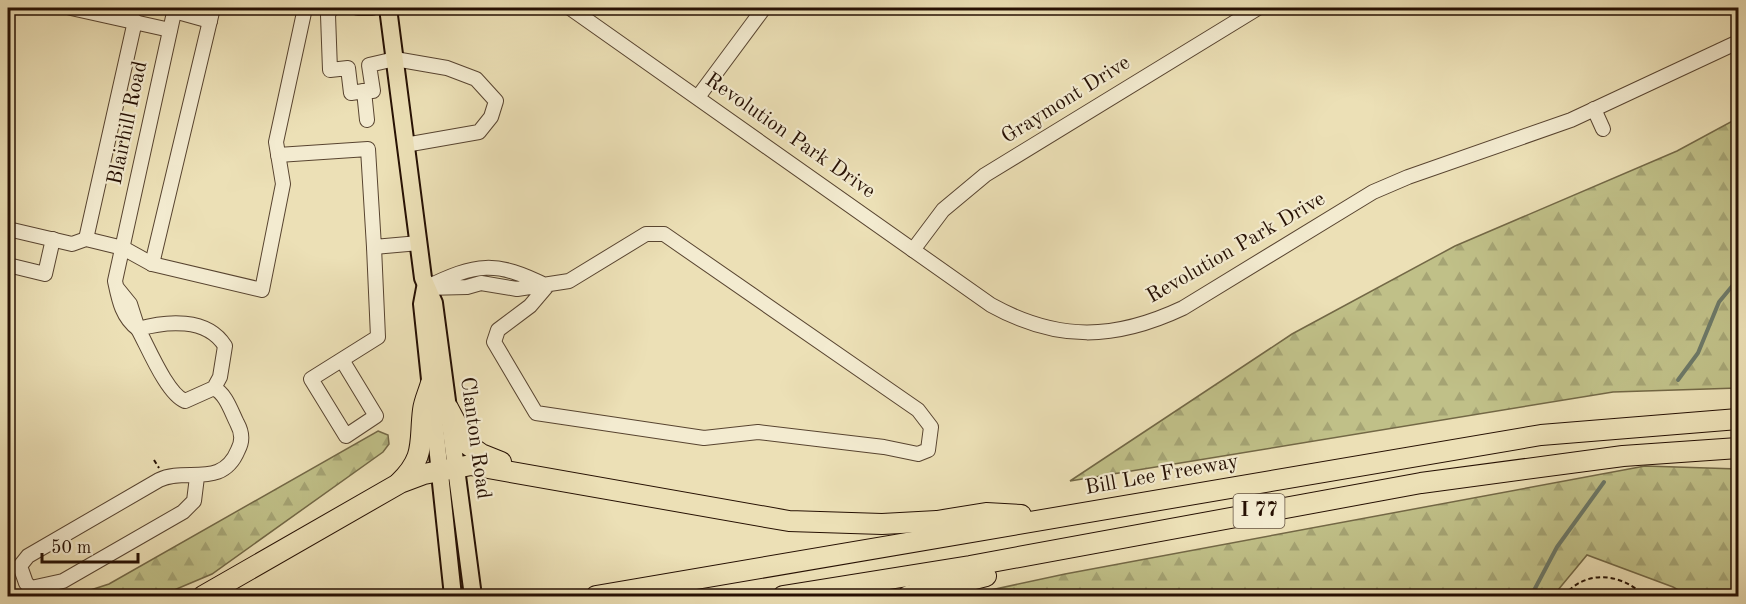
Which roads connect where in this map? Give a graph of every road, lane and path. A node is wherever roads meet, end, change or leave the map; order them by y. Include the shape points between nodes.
1 (71, 8) edge
2 (304, 8) edge
3 (331, 8) edge
4 (358, 8) edge
5 (372, 8) edge
6 (388, 8) edge
7 (570, 8) edge
8 (764, 8) edge
9 (1258, 8) edge
10 (175, 9) edge
11 (211, 14) edge
12 (135, 21) junction
13 (170, 30) junction
14 (1738, 42) edge
15 (395, 59) junction
16 (364, 91) junction
17 (698, 97) junction
18 (1594, 109) junction
19 (367, 120) dead end
20 (1603, 129) dead end
21 (405, 145) junction
22 (278, 155) junction
23 (8, 229) edge
24 (53, 239) junction
25 (86, 239) junction
26 (419, 243) junction
27 (374, 247) junction
28 (123, 248) junction
29 (914, 250) junction
30 (152, 264) junction
31 (8, 265) edge
32 (547, 286) junction
33 (425, 288) junction
34 (138, 329) junction
35 (342, 360) junction
36 (431, 383) junction
37 (214, 388) junction
38 (448, 408) junction
39 (1738, 418) edge
40 (1738, 448) edge
41 (449, 469) junction
42 (512, 471) junction
43 (197, 477) junction
44 (395, 486) junction
45 (1060, 517) junction
46 (1136, 534) junction
47 (202, 597) edge
48 (453, 597) edge
49 (473, 597) edge
50 (596, 597) edge
51 (783, 597) edge
52 (908, 597) edge
53 (1564, 597) edge
54 (1644, 597) edge

1 - 12 street
2 - 22 street via 276,141
3 - 16 street via 330,70 348,68 351,93
4 - 5 street
6 - 15 main road, Clanton Road
7 - 17 street, Revolution Park Drive
8 - 17 street
9 - 29 street, Graymont Drive via 985,175 943,210
10 - 11 street
10 - 13 street, Blairhill Road
11 - 30 street
12 - 13 street
12 - 25 street
13 - 28 street, Blairhill Road
14 - 18 street, Revolution Park Drive
15 - 16 street via 369,65 373,91
15 - 21 main road, Clanton Road
15 - 21 street via 447,68 476,79 496,101 491,117 479,132
16 - 19 street
17 - 29 street, Revolution Park Drive
18 - 20 street
18 - 29 street, Revolution Park Drive via 1373,192 1183,308 1125,330 1073,333 1023,321 991,305
21 - 26 main road, Clanton Road
22 - 27 street via 368,149
22 - 30 street via 283,184 262,290
23 - 24 street
24 - 25 street via 72,244
24 - 31 street via 45,273
25 - 28 street
26 - 27 street
26 - 33 main road, Clanton Road
27 - 35 street via 378,337
28 - 30 street
28 - 34 street, Blairhill Road via 115,281 120,306
32 - 32 street via 569,281 646,234 664,234 918,410 931,427 928,450 918,454 758,432 704,438 536,413 494,342 498,330 530,306
32 - 33 street via 519,271 481,267
33 - 36 main road, Clanton Road via 422,304
33 - 38 main road, Clanton Road via 434,303
34 - 37 street via 180,399 186,401
34 - 37 street via 164,322 215,333 225,346 220,377
35 - 35 street via 311,379 346,436 376,416
36 - 41 main road, Clanton Road
36 - 44 highway via 423,410 421,447 412,468
37 - 43 street via 223,396 240,428 241,444 224,468
38 - 41 main road, Clanton Road
38 - 42 highway via 467,444 509,465
39 - 45 highway, Bill Lee Freeway / I 77 via 1541,435
40 - 46 highway, I 77 via 1519,468
41 - 42 highway via 475,465
41 - 44 highway
41 - 48 main road, Clanton Road
41 - 49 main road, Clanton Road
42 - 45 highway via 789,521 882,524 986,513
43 - 43 street via 165,478 28,556 20,566 26,583 31,588 63,581 183,512 194,501
44 - 47 highway
45 - 50 highway, Bill Lee Freeway / I 77
46 - 51 highway, I 77
46 - 52 highway
53 - 54 path via 1570,589 1591,578 1617,578

